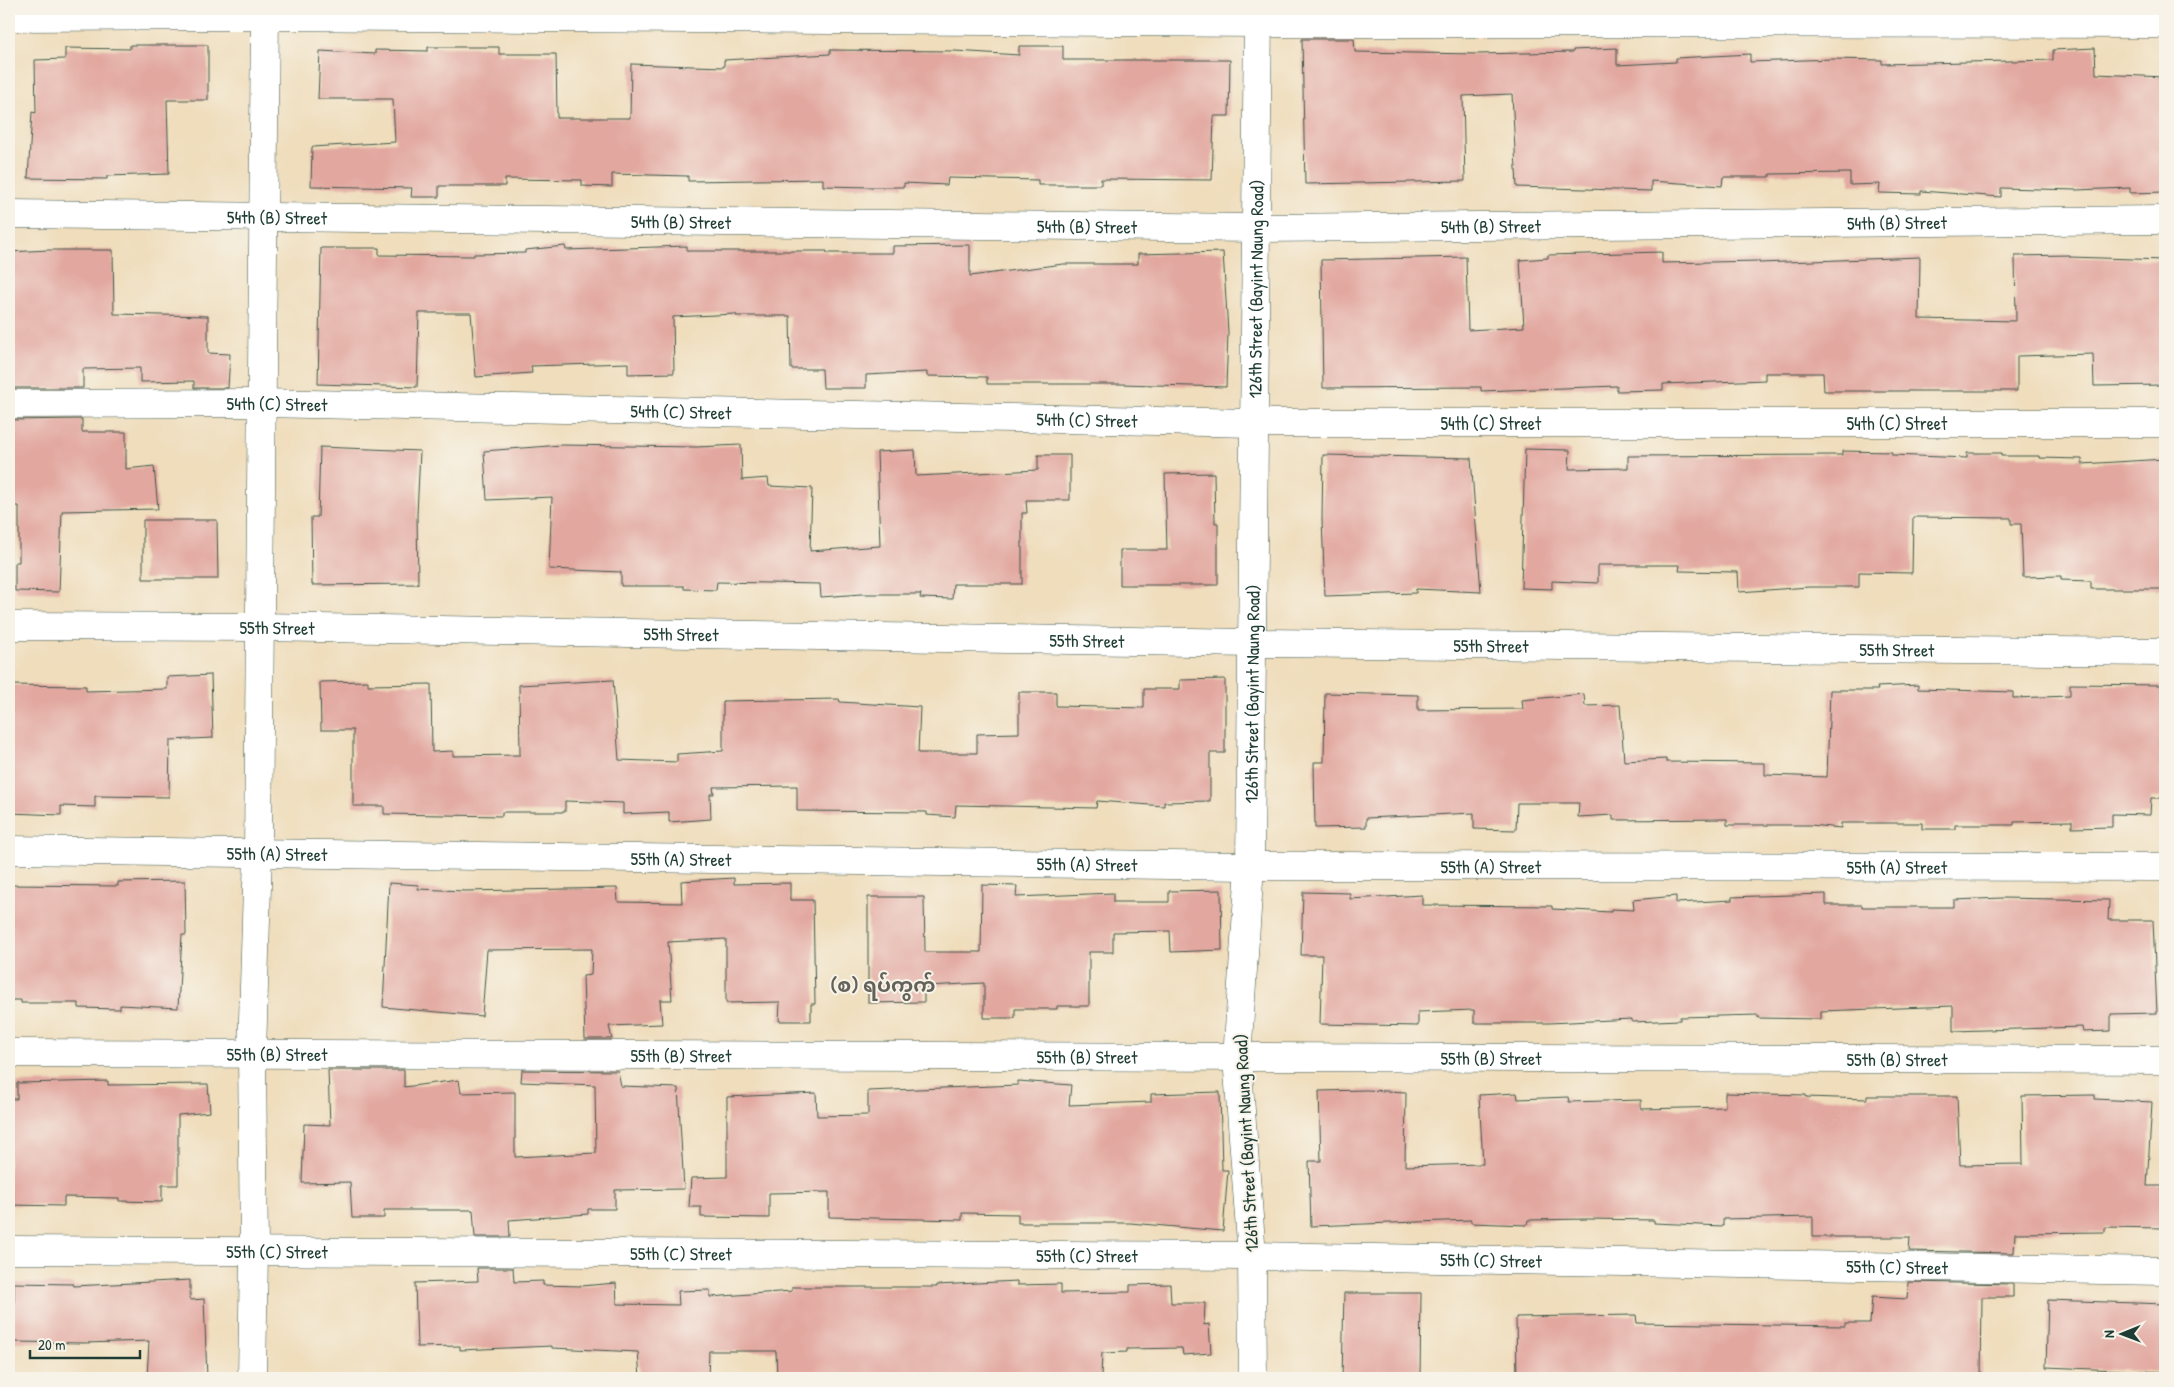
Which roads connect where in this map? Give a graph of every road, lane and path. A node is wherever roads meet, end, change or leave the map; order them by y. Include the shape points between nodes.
1 (265, 13) edge
2 (1258, 16) edge
3 (9, 17) edge
4 (2165, 24) edge
5 (9, 214) edge
6 (263, 218) junction
7 (2165, 220) edge
8 (1255, 228) junction
9 (262, 403) junction
10 (9, 404) edge
11 (2165, 423) edge
12 (1254, 424) junction
13 (9, 626) edge
14 (259, 627) junction
15 (1252, 643) junction
16 (2165, 652) edge
17 (9, 850) edge
18 (258, 853) junction
19 (1250, 866) junction
20 (2165, 867) edge
21 (9, 1053) edge
22 (252, 1053) junction
23 (1237, 1058) junction
24 (2165, 1060) edge
25 (9, 1250) edge
26 (254, 1252) junction
27 (1252, 1256) junction
28 (2165, 1271) edge
29 (252, 1378) edge
30 (1253, 1378) edge

1 - 2 street
1 - 3 street
1 - 6 street
2 - 4 street
2 - 8 street, 126th Street (Bayint Naung Road)
5 - 6 street, 54th (B) Street
6 - 8 street, 54th (B) Street
6 - 9 street
7 - 8 street, 54th (B) Street
8 - 12 street, 126th Street (Bayint Naung Road)
9 - 10 street, 54th (C) Street
9 - 12 street, 54th (C) Street
9 - 14 street
11 - 12 street, 54th (C) Street
12 - 15 street, 126th Street (Bayint Naung Road)
13 - 14 street, 55th Street
14 - 15 street, 55th Street
14 - 18 street
15 - 16 street, 55th Street
15 - 19 street, 126th Street (Bayint Naung Road)
17 - 18 street, 55th (A) Street
18 - 19 street, 55th (A) Street
18 - 22 street
19 - 20 street, 55th (A) Street
19 - 23 street, 126th Street (Bayint Naung Road)
21 - 22 street, 55th (B) Street
22 - 23 street, 55th (B) Street
22 - 26 street
23 - 24 street, 55th (B) Street
23 - 27 street, 126th Street (Bayint Naung Road)
25 - 26 street, 55th (C) Street
26 - 27 street, 55th (C) Street
26 - 29 street
27 - 28 street, 55th (C) Street
27 - 30 street, 126th Street (Bayint Naung Road)

